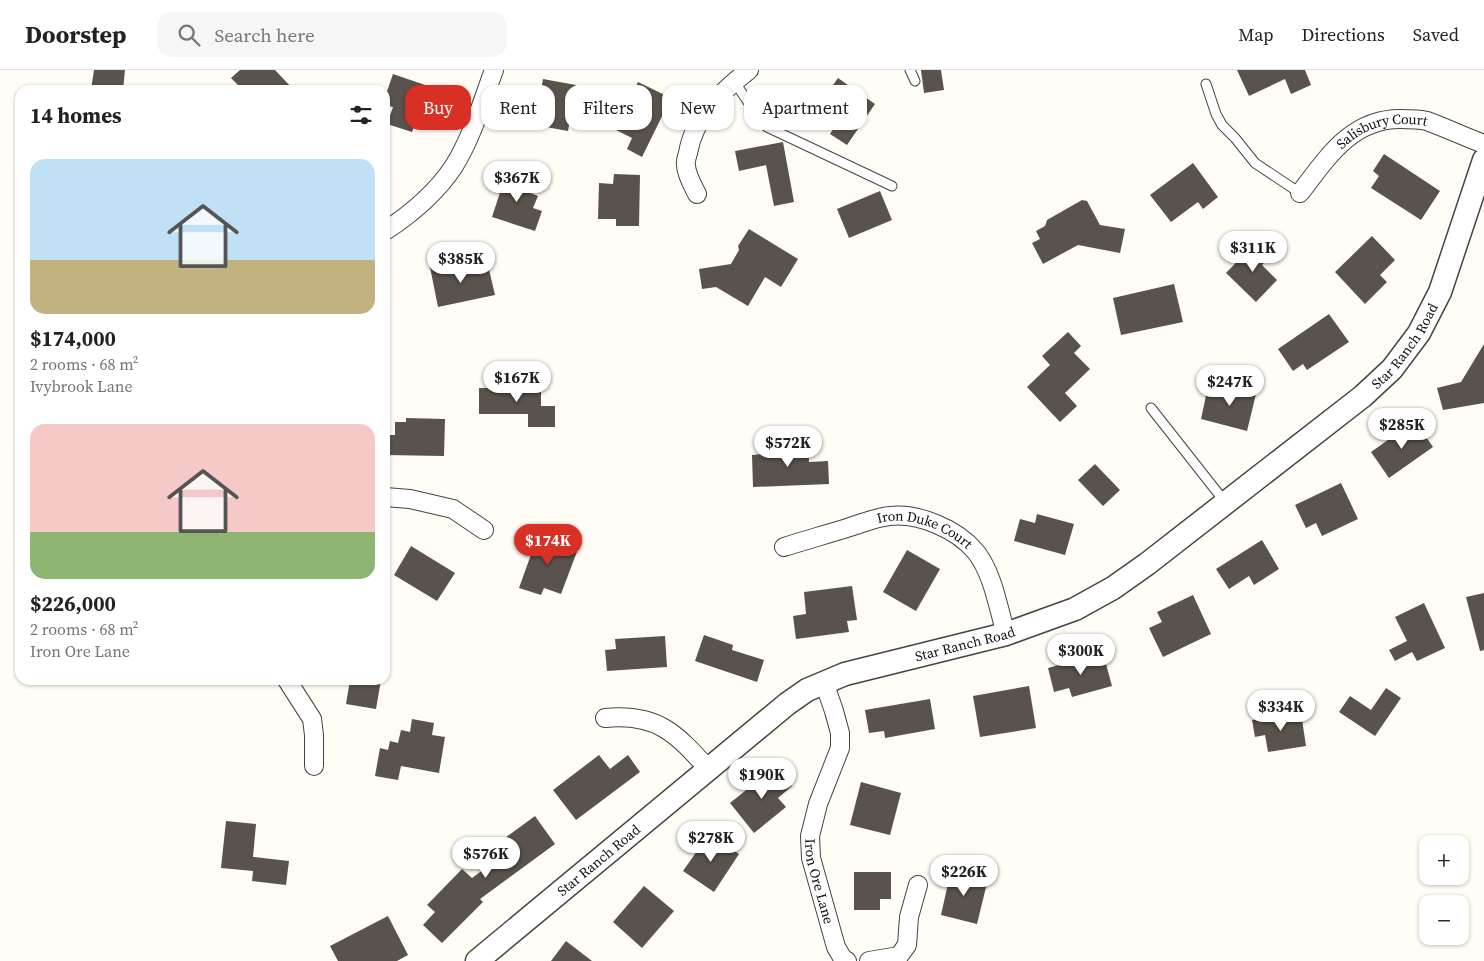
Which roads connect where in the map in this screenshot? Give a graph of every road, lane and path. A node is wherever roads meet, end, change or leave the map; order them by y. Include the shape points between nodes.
1 (494, 70) edge
2 (749, 70) edge
3 (910, 70) edge
4 (734, 81) junction
5 (915, 81) dead end
6 (1206, 84) dead end
7 (1484, 144) edge
8 (1484, 160) edge
9 (892, 186) dead end
10 (1300, 193) joint
11 (697, 194) dead end
12 (390, 228) edge
13 (1151, 408) dead end
14 (390, 497) edge
15 (1226, 502) junction
16 (484, 530) dead end
17 (784, 547) dead end
18 (1006, 634) junction
19 (824, 682) junction
20 (290, 685) edge
21 (605, 718) dead end
22 (314, 766) dead end
23 (709, 770) junction
24 (918, 885) dead end
25 (477, 961) edge
26 (847, 961) edge
27 (869, 961) edge

1 - 12 street via 476,120 454,166 418,206
2 - 4 street
3 - 5 lane
4 - 9 lane via 767,127
4 - 11 street via 701,119 689,147 686,166
6 - 10 lane via 1222,125 1255,163
7 - 10 street, Salisbury Court via 1425,121 1407,118 1373,123 1343,141
8 - 15 street, Star Ranch Road via 1474,200 1440,292 1419,333 1392,369 1363,396
13 - 15 lane
14 - 16 street via 453,508
15 - 18 street, Star Ranch Road via 1113,588 1075,609
17 - 18 street, Iron Duke Court via 890,516 908,516 946,528 976,552 993,586
18 - 19 street, Star Ranch Road
19 - 23 street, Star Ranch Road via 787,704
19 - 26 street, Iron Ore Lane via 838,725 840,748 813,820 811,858 836,947
20 - 22 street via 312,719
21 - 23 street via 636,717 670,731
23 - 25 street, Star Ranch Road
24 - 27 street via 909,917 907,945 899,956

